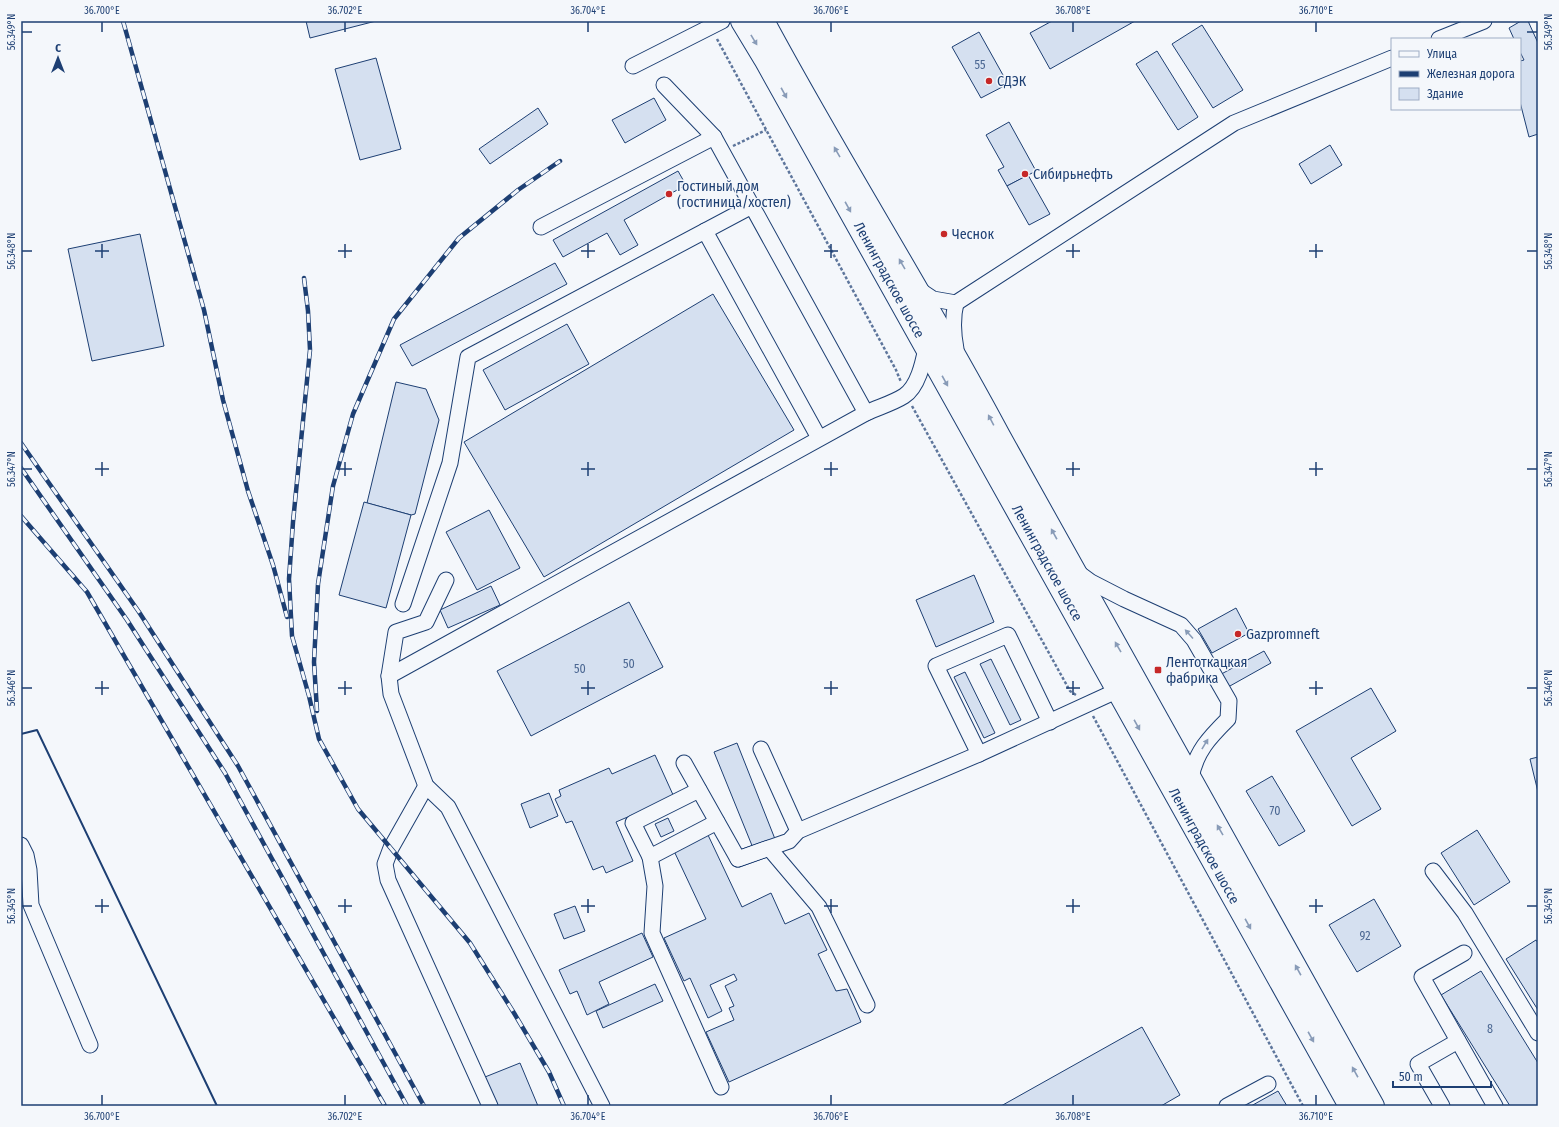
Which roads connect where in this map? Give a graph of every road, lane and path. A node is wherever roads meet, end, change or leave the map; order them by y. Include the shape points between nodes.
1 (742, 21) edge
2 (763, 21) edge
3 (1484, 21) edge
4 (716, 24) edge
5 (1442, 38) edge
6 (1391, 58) edge
7 (633, 66) dead end
8 (664, 85) dead end
9 (766, 130) junction
10 (714, 137) junction
11 (722, 151) junction
12 (752, 206) junction
13 (541, 227) dead end
14 (706, 231) junction
15 (916, 288) junction
16 (956, 303) junction
17 (926, 348) junction
18 (957, 358) junction
19 (906, 395) junction
20 (866, 413) junction
21 (820, 438) junction
22 (1073, 568) junction
23 (446, 580) dead end
24 (404, 604) dead end
25 (389, 676) junction
26 (1128, 686) junction
27 (1087, 704) junction
28 (1050, 722) junction
29 (761, 749) dead end
30 (979, 754) junction
31 (684, 763) dead end
32 (1191, 779) junction
33 (426, 786) junction
34 (699, 790) junction
35 (717, 822) junction
36 (798, 831) junction
37 (21, 845) edge
38 (769, 848) junction
39 (650, 857) junction
40 (1432, 871) dead end
41 (1464, 953) dead end
42 (867, 1005) dead end
43 (1538, 1033) edge
44 (1458, 1041) junction
45 (90, 1045) dead end
46 (1268, 1084) dead end
47 (721, 1087) dead end
48 (490, 1106) edge
49 (602, 1106) edge
50 (1227, 1106) edge
51 (1303, 1106) edge
52 (1350, 1106) edge
53 (1373, 1106) edge
54 (1442, 1106) edge
55 (1495, 1106) edge

1 -> 17 highway, Ленинградское шоссе
15 -> 2 highway, Ленинградское шоссе
3 - 5 street
4 - 7 street
4 - 9 path
6 - 16 street via 1234,123
8 - 10 street
9 - 11 path
9 - 19 path via 896,370
10 - 11 street
10 - 13 street
11 - 12 street
12 - 14 street
12 - 20 street
14 - 21 street
14 - 24 street via 468,357 450,463
15 - 16 street via 933,299
15 - 18 highway, Ленинградское шоссе
16 - 18 street via 952,332
17 - 19 street via 916,382
17 -> 26 highway, Ленинградское шоссе
22 -> 18 highway, Ленинградское шоссе
19 - 20 street
19 - 27 path via 1070,691
20 - 21 street
21 - 25 street
26 -> 22 highway, Ленинградское шоссе
32 -> 22 street via 1193,764 1209,738 1228,719 1229,701 1194,640 1181,625 1091,582
23 - 25 street via 426,622 396,632
25 - 33 street via 391,694
26 - 27 street
26 - 32 highway, Ленинградское шоссе
26 -> 52 highway, Ленинградское шоссе via 1172,789
27 - 28 street
27 - 51 path
28 - 30 street
28 - 30 street via 1008,635 936,666
29 - 36 street
30 - 36 street
31 - 34 street
53 -> 32 highway, Ленинградское шоссе
33 - 48 street via 390,848 385,864 388,880
33 - 49 street via 448,807
34 - 35 street
34 - 39 street via 633,824
35 - 38 street via 738,859
35 - 39 street
36 - 38 street via 789,841
37 - 45 street via 29,870 31,905
38 - 42 street via 820,907
39 - 47 street via 655,886 652,933
40 - 43 street via 1465,913
41 - 44 street via 1422,977
44 - 54 street via 1418,1064
44 - 55 street
46 - 50 street

